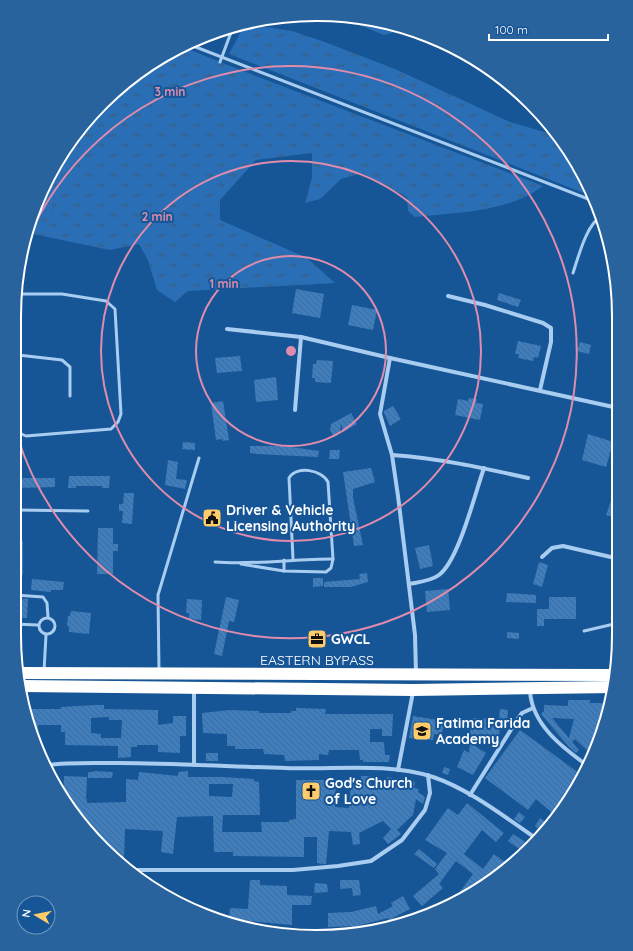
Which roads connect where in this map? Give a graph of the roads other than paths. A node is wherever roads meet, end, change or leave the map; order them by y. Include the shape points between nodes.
1 (230, 34) edge
2 (195, 47) edge
3 (222, 57) junction
4 (220, 62) dead end
5 (588, 199) edge
6 (596, 221) edge
7 (573, 272) dead end
8 (22, 294) edge
9 (448, 296) dead end
10 (227, 329) dead end
11 (301, 337) junction
12 (21, 355) edge
13 (390, 358) junction
14 (540, 390) junction
15 (70, 396) dead end
16 (612, 407) edge
17 (294, 410) dead end
18 (21, 434) edge
19 (392, 455) junction
20 (199, 458) dead end
21 (484, 468) junction
22 (528, 478) dead end
23 (21, 510) edge
24 (88, 510) dead end
25 (542, 557) dead end
26 (612, 557) edge
27 (293, 559) junction
28 (333, 559) junction
29 (284, 560) junction
30 (215, 562) dead end
31 (241, 564) junction
32 (284, 571) junction
33 (409, 584) junction
34 (21, 595) edge
35 (48, 617) junction
36 (21, 624) edge
37 (612, 624) edge
38 (38, 625) junction
39 (584, 631) dead end
40 (46, 634) junction
41 (24, 673) edge
42 (44, 674) junction
43 (159, 674) junction
44 (416, 675) junction
45 (609, 675) edge
46 (26, 686) edge
47 (194, 687) junction
48 (607, 687) edge
49 (530, 688) junction
50 (413, 690) junction
51 (533, 708) junction
52 (583, 763) edge
53 (50, 764) edge
54 (194, 765) junction
55 (398, 770) junction
56 (428, 775) junction
57 (470, 795) junction
58 (532, 836) edge
59 (138, 870) edge

1 - 3 lane
2 - 3 lane
3 - 4 lane
3 - 5 lane
6 - 7 lane via 586,237
8 - 18 lane via 62,294 106,301 115,309 121,414 111,429 26,436
9 - 14 street via 500,309 551,328 551,342
10 - 11 street
11 - 13 street
11 - 17 street
12 - 15 lane via 62,360 70,367
13 - 14 street
13 - 19 street via 380,414
14 - 16 street
19 - 21 street via 417,456
19 - 33 street
20 - 43 lane via 158,595
21 - 22 street
21 - 33 street via 449,565 439,575
23 - 24 lane
25 - 26 street via 552,548 563,546
27 - 28 lane
27 - 28 lane via 289,478 296,470 320,473 328,482
27 - 29 lane
28 - 32 lane via 331,568 326,572
29 - 31 lane
29 - 32 lane
30 - 31 lane
31 - 32 lane
33 - 44 street
34 - 35 lane via 43,597 47,603
35 - 38 lane
35 - 40 lane via 52,619 55,627 50,634
36 - 38 lane
37 - 39 lane
38 - 40 lane via 42,633
40 - 42 lane
41 - 42 highway, EASTERN BYPASS
42 - 43 highway, EASTERN BYPASS
43 - 44 highway, EASTERN BYPASS
44 - 45 highway, EASTERN BYPASS
46 - 47 highway, EASTERN BYPASS
47 - 50 highway, EASTERN BYPASS
47 - 54 street
48 - 49 highway, EASTERN BYPASS
49 - 50 highway, EASTERN BYPASS
49 - 51 street
50 - 55 street
51 - 52 street via 560,746
51 - 57 street via 522,713
53 - 54 street
54 - 55 street
55 - 56 street
56 - 57 street
56 - 59 street via 430,793 425,810 402,840 371,861 293,870
57 - 58 street

